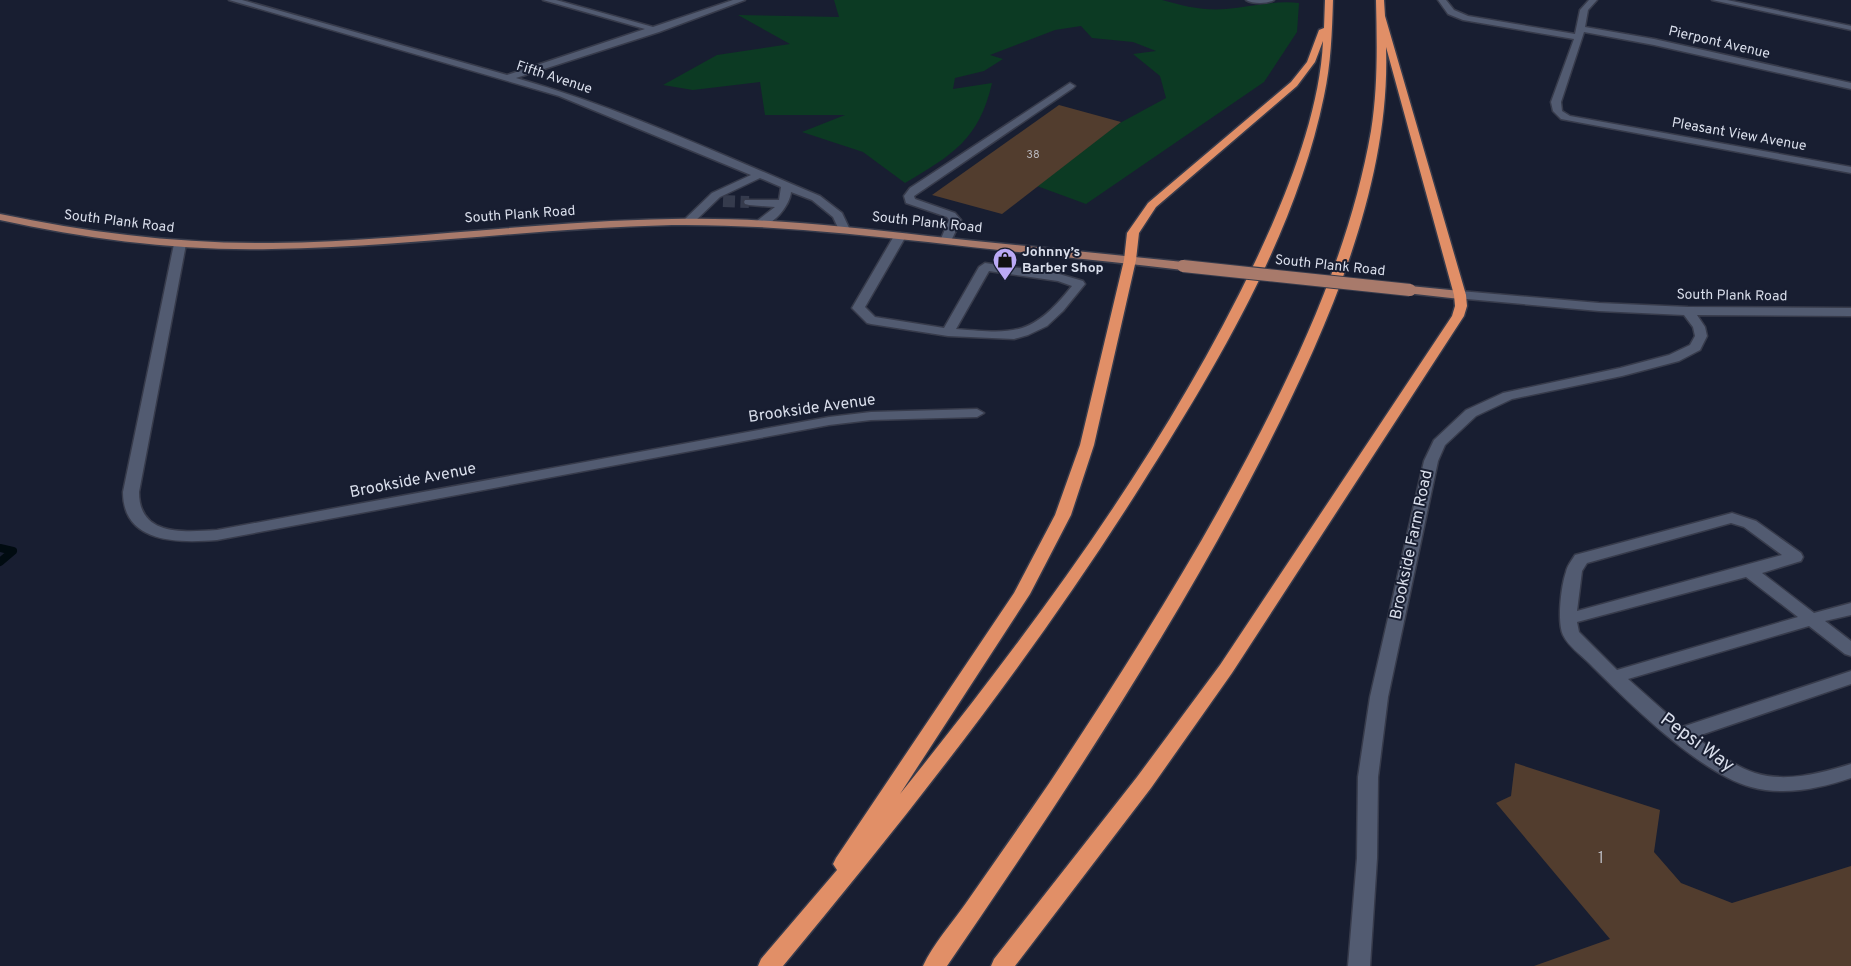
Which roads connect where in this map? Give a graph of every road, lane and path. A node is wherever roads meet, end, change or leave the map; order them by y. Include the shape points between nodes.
1 (233, 0) edge
2 (547, 0) edge
3 (741, 0) edge
4 (1250, 0) edge
5 (1270, 0) edge
6 (1380, 0) edge
7 (1442, 0) edge
8 (1716, 0) edge
9 (1588, 1) edge
10 (1329, 7) edge
11 (1382, 18) junction
12 (1851, 28) edge
13 (656, 30) junction
14 (1579, 33) junction
15 (508, 78) junction
16 (1070, 86) dead end
17 (1851, 86) edge
18 (1851, 170) edge
19 (758, 175) junction
20 (786, 186) junction
21 (710, 200) junction
22 (723, 201) tunnel mouth
23 (749, 202) tunnel mouth
24 (783, 204) junction
25 (0, 217) edge
26 (688, 222) junction
27 (761, 223) junction
28 (844, 230) junction
29 (900, 236) junction
30 (946, 240) junction
31 (180, 244) junction
32 (1130, 260) junction
33 (1460, 295) junction
34 (1688, 311) junction
35 (1851, 312) edge
36 (948, 332) junction
37 (976, 413) dead end
38 (1749, 571) junction
39 (1851, 609) edge
40 (1812, 619) junction
41 (1569, 626) junction
42 (1851, 650) edge
43 (1614, 677) junction
44 (1851, 677) edge
45 (1679, 735) junction
46 (1851, 772) edge
47 (794, 936) junction
48 (769, 966) edge
49 (934, 966) edge
50 (1002, 966) edge
51 (1359, 966) edge

1 - 15 street, Fifth Avenue
2 - 13 street
3 - 13 street
4 - 5 street
6 - 11 highway
7 - 14 street, Pierpont Avenue via 1451,12 1466,18
8 - 12 street
9 - 14 street
10 - 32 highway via 1311,62 1304,73 1281,97 1152,205 1133,233
10 - 47 highway via 1325,64 1305,148 1252,280 1196,384 1139,478 1054,603 900,808
11 - 33 highway
11 - 49 highway via 1381,98 1365,182 1330,293 1281,406 1205,549 1086,745
13 - 15 street
14 - 17 street, Pierpont Avenue via 1654,42
14 - 18 street, Pleasant View Avenue via 1556,102 1558,113 1568,118
15 - 19 street, Fifth Avenue via 592,105
16 - 30 street via 909,196 910,201 951,215 955,220
19 - 20 street, Fifth Avenue
19 - 21 street
20 - 24 street
20 - 28 street, Fifth Avenue via 828,206 838,215
21 - 22 street
21 - 26 street
23 - 24 street
24 - 27 street
25 - 31 main road, South Plank Road via 102,237
26 - 27 main road, South Plank Road
26 - 31 main road, South Plank Road via 588,225 316,245
27 - 28 main road, South Plank Road
28 - 29 main road, South Plank Road
29 - 30 main road, South Plank Road
29 - 36 street via 858,308 871,320
30 - 32 main road, South Plank Road
31 - 37 street, Brookside Avenue via 131,492 132,509 144,524 159,533 185,537 216,536 829,421 871,416
32 - 33 main road, South Plank Road, bridge
32 - 47 highway via 1087,445 1063,515 1044,556 996,635
33 - 34 street, South Plank Road
33 - 50 highway via 1458,316 1224,672
34 - 35 street, South Plank Road
34 - 51 street, Brookside Farm Road via 1701,336 1695,348 1674,358 1508,396 1471,413 1439,443 1431,461 1379,697 1368,777 1367,858
36 - 36 street via 985,267 1078,284 1066,302 1037,327 1015,335
38 - 40 street
38 - 41 street
38 - 41 street via 1795,557 1750,524 1732,518 1582,559 1574,571
39 - 40 street
40 - 42 street
40 - 43 street
41 - 43 street, Pepsi Way
43 - 45 street, Pepsi Way
44 - 45 street
45 - 46 street, Pepsi Way via 1722,766 1752,780 1780,785
47 - 48 highway

